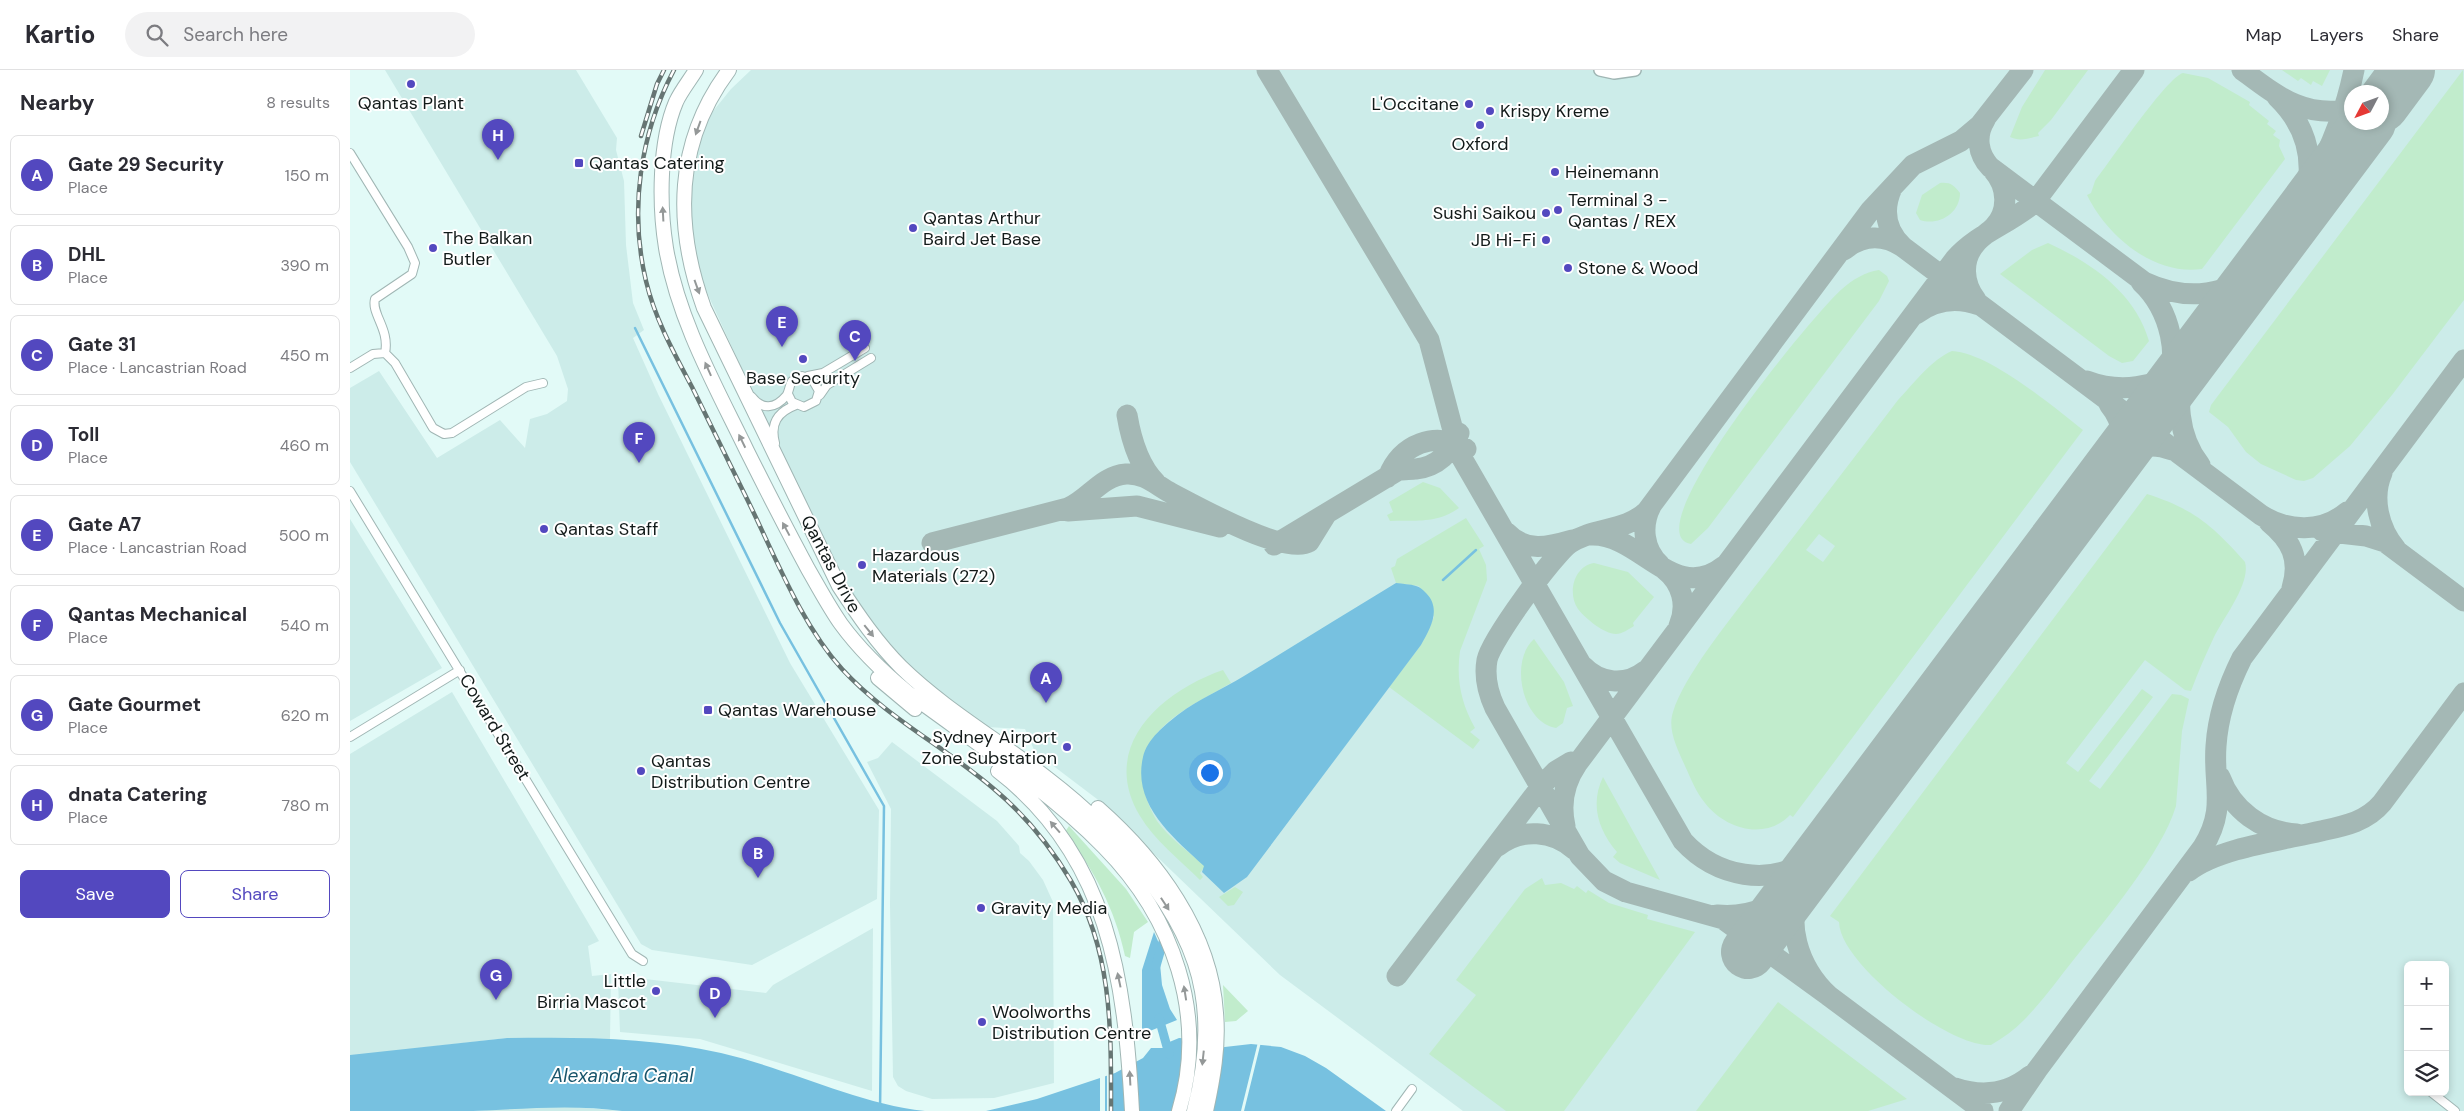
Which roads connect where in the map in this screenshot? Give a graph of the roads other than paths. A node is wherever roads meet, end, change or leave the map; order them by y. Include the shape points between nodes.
1 (696, 70) edge
2 (730, 70) edge
3 (1600, 70) edge
4 (1636, 70) edge
5 (350, 153) edge
6 (386, 353) junction
7 (350, 368) edge
8 (808, 376) junction
9 (740, 382) junction
10 (543, 384) dead end
11 (788, 394) junction
12 (819, 396) junction
13 (796, 405) junction
14 (781, 464) junction
15 (350, 491) edge
16 (810, 571) junction
17 (460, 670) junction
18 (350, 737) edge
19 (1136, 865) junction
20 (643, 961) dead end
21 (1412, 1089) dead end
22 (2436, 1096) edge
23 (1132, 1111) edge
24 (1180, 1111) edge
25 (1194, 1111) edge
26 (1206, 1111) edge
27 (1396, 1111) edge
28 (2455, 1111) edge

16 -> 1 highway, Qantas Drive via 714,383 672,278 665,240 662,181 666,144 676,101
2 -> 9 highway, Qantas Drive via 719,84 691,145 685,170 684,207 692,274 704,308
3 - 4 street via 1614,73
5 - 6 street via 415,263 412,274 375,299 374,306 387,338
6 - 7 street via 373,354
6 - 10 street via 433,428 444,434 452,433 526,387
8 - 11 street via 795,378
8 - 12 street via 816,382
8 - 12 street via 819,375 862,350 868,360 828,385
9 - 11 street via 758,404 767,407
9 - 14 highway, Qantas Drive
11 - 13 street
12 - 13 street via 808,407
13 - 14 street via 783,411 773,424 773,438
14 -> 19 highway, Qantas Drive via 839,586 861,621 902,668 1076,801 1104,826
15 - 17 street, Coward Street
16 - 19 highway, Qantas Drive via 841,624 885,673 1078,822 1105,848
23 -> 16 highway via 1120,987 1107,932 1082,868 1060,833 1026,795 896,696 869,670 841,636
17 - 18 street
17 - 20 street, Coward Street via 632,954
24 -> 19 highway, Qantas Drive via 1190,1034 1184,987 1177,960 1155,916
19 -> 25 highway, Qantas Drive via 1173,916 1191,954 1202,991 1205,1023 1203,1059
19 - 26 highway via 1178,902 1209,969 1217,1035
21 - 27 street
22 - 28 street

